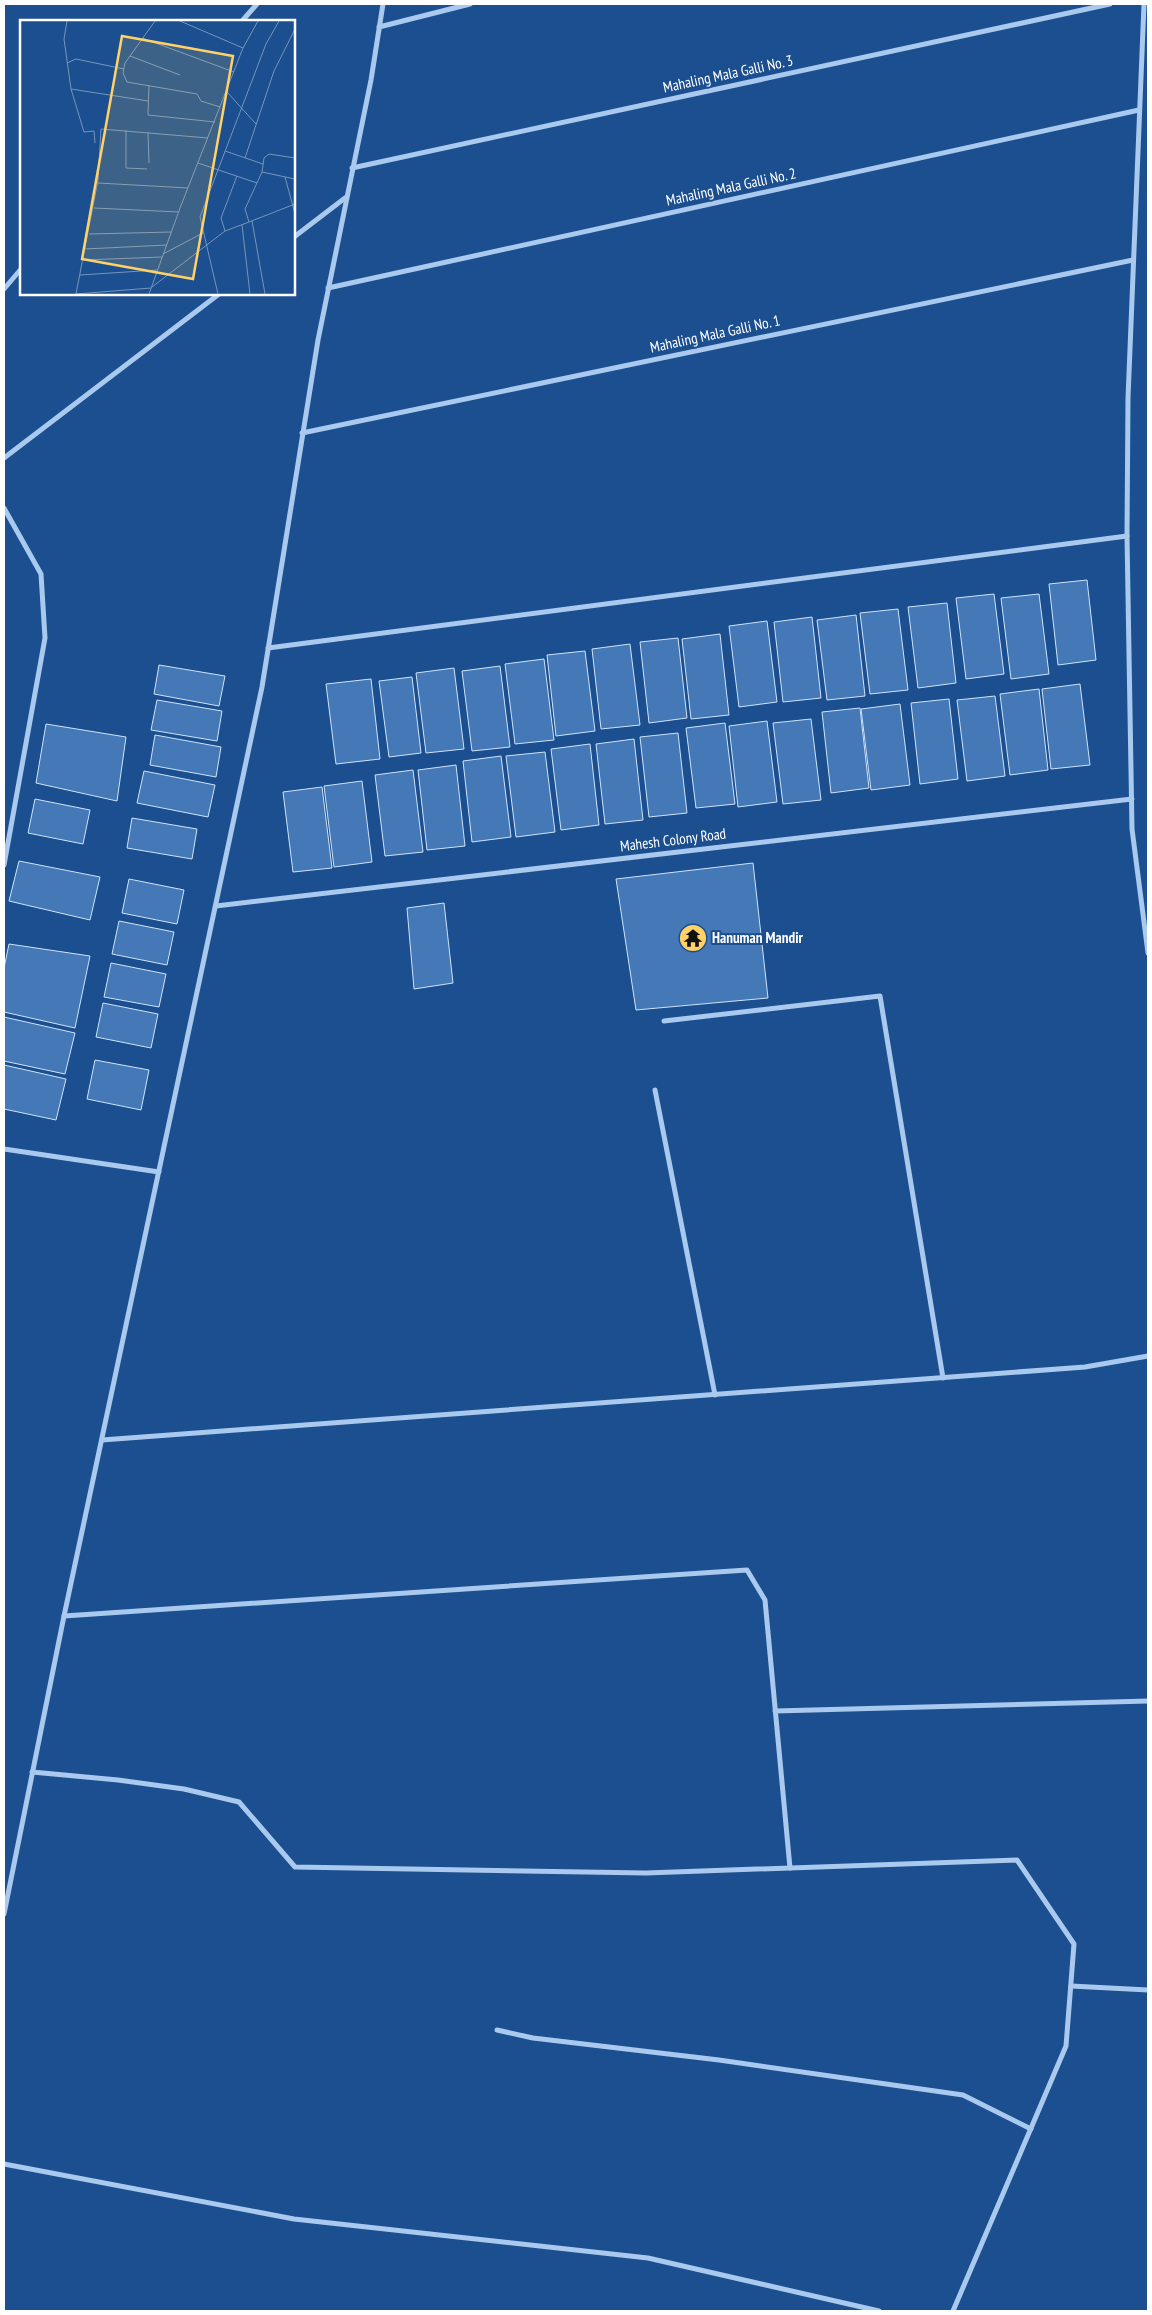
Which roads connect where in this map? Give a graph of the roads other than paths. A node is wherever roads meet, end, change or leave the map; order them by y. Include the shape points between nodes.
1 (257, 4) edge
2 (382, 4) edge
3 (470, 4) edge
4 (1110, 4) edge
5 (1144, 4) edge
6 (243, 20) edge
7 (379, 27) junction
8 (1139, 110) junction
9 (352, 168) junction
10 (345, 197) junction
11 (295, 236) edge
12 (1133, 260) junction
13 (20, 270) edge
14 (328, 288) junction
15 (4, 289) edge
16 (218, 295) edge
17 (302, 433) junction
18 (4, 458) edge
19 (4, 508) edge
20 (1127, 536) junction
21 (268, 648) junction
22 (1132, 799) junction
23 (4, 865) edge
24 (216, 906) junction
25 (1148, 953) edge
26 (664, 1020) dead end
27 (655, 1090) dead end
28 (4, 1149) edge
29 (159, 1172) junction
30 (1148, 1356) edge
31 (943, 1378) junction
32 (715, 1395) junction
33 (102, 1440) junction
34 (64, 1616) junction
35 (1148, 1701) edge
36 (775, 1711) junction
37 (32, 1772) junction
38 (790, 1868) junction
39 (4, 1914) edge
40 (1071, 1986) junction
41 (1148, 1990) edge
42 (497, 2030) dead end
43 (1031, 2129) junction
44 (4, 2164) edge
45 (880, 2311) edge
46 (953, 2311) edge

1 - 6 street
2 - 7 street
3 - 7 street
4 - 9 street, Mahaling Mala Galli No. 3
5 - 8 street
7 - 9 street
8 - 12 street
8 - 14 street, Mahaling Mala Galli No. 2
9 - 10 street
10 - 11 street
10 - 14 street
12 - 17 street, Mahaling Mala Galli No. 1
12 - 20 street
13 - 15 street
14 - 17 street
16 - 18 street
17 - 21 street
19 - 23 street via 41,574 44,638
20 - 21 street
20 - 22 street
21 - 24 street
22 - 24 street, Mahesh Colony Road
22 - 25 street via 1132,829
24 - 29 street
26 - 31 street via 880,996
27 - 32 street
28 - 29 street
29 - 33 street
30 - 31 street via 1085,1367
31 - 32 street
32 - 33 street
33 - 34 street
34 - 36 street via 747,1570 765,1600
34 - 37 street
35 - 36 street
36 - 38 street
37 - 38 street via 174,1788 240,1802 295,1866 646,1873
37 - 39 street
38 - 40 street via 1017,1860 1074,1944
40 - 41 street
40 - 43 street via 1066,2046
42 - 43 street via 533,2038 963,2094
43 - 46 street
44 - 45 street via 294,2220 648,2258

